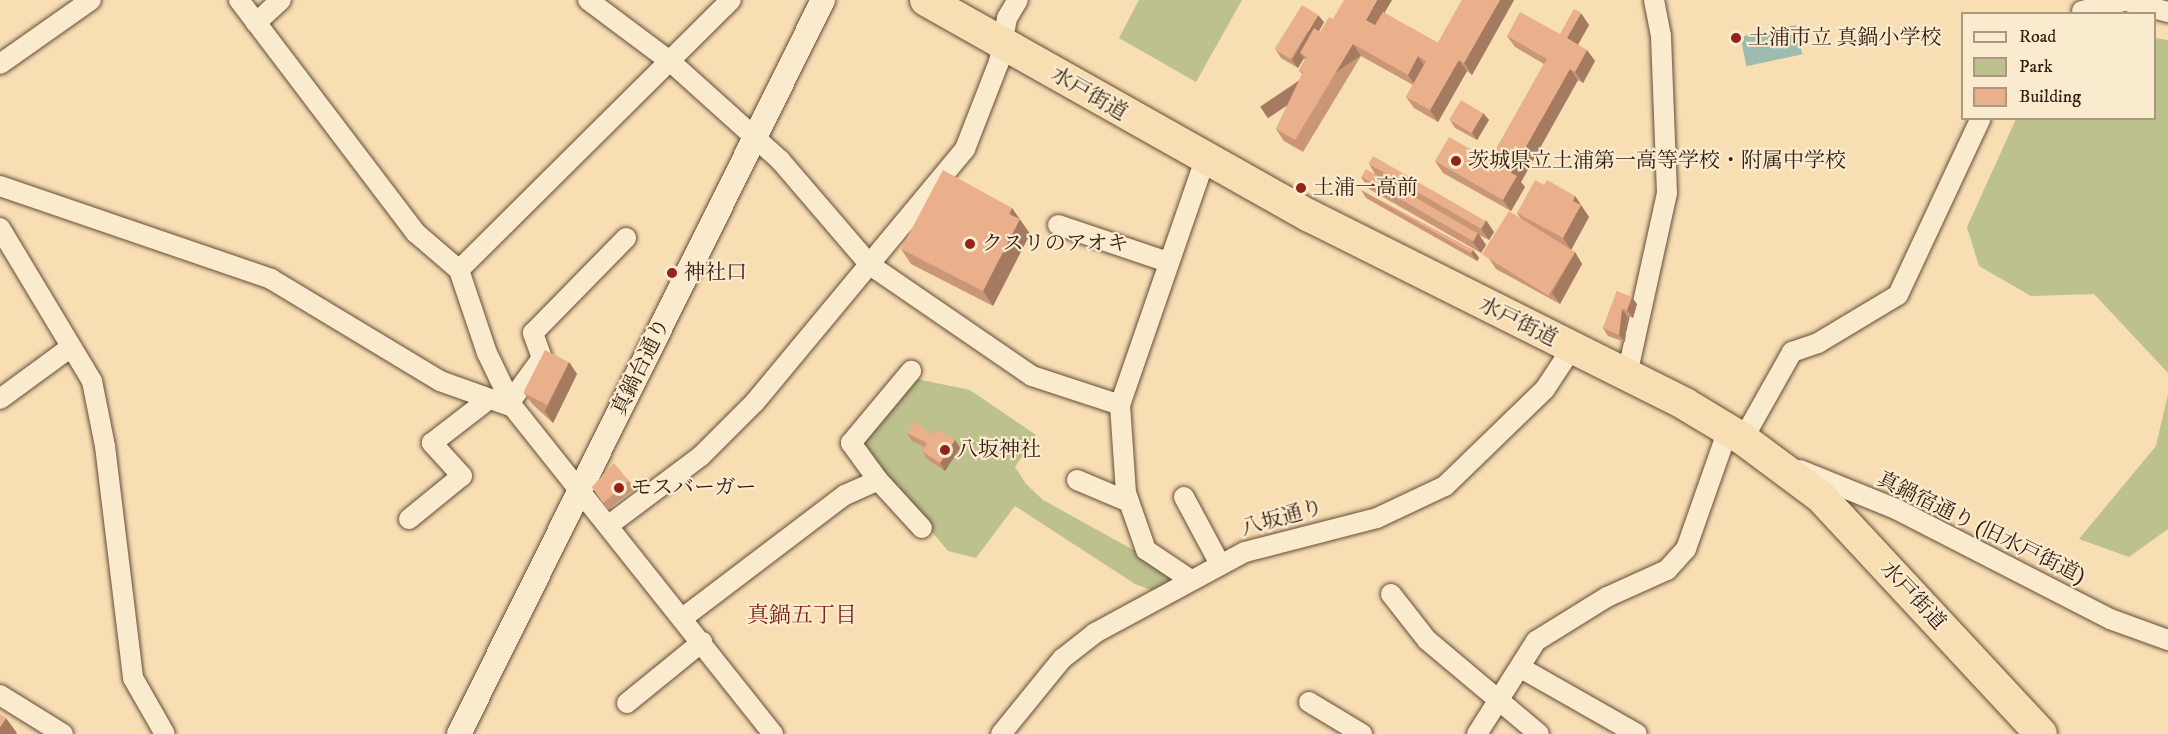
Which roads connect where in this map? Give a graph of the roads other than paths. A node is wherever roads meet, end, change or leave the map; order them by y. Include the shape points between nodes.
1 (91, 0) edge
2 (239, 0) edge
3 (281, 0) edge
4 (588, 0) edge
5 (731, 0) edge
6 (823, 0) edge
7 (926, 0) edge
8 (1018, 0) edge
9 (1654, 0) edge
10 (2124, 1) edge
11 (2083, 8) edge
12 (2168, 12) edge
13 (256, 23) junction
14 (1001, 44) junction
15 (671, 62) junction
16 (0, 64) edge
17 (1980, 120) edge
18 (754, 139) junction
19 (1205, 159) junction
20 (0, 186) edge
21 (1058, 225) dead end
22 (0, 228) edge
23 (626, 238) dead end
24 (1168, 262) junction
25 (870, 265) junction
26 (459, 270) junction
27 (71, 347) junction
28 (1572, 348) junction
29 (911, 371) dead end
30 (1627, 375) junction
31 (0, 399) edge
32 (489, 399) junction
33 (512, 404) junction
34 (1120, 405) junction
35 (1736, 435) junction
36 (1772, 459) junction
37 (879, 480) junction
38 (1077, 480) dead end
39 (581, 486) junction
40 (1184, 497) dead end
41 (1129, 502) junction
42 (409, 519) dead end
43 (609, 525) junction
44 (922, 528) dead end
45 (1220, 564) junction
46 (1191, 580) junction
47 (1391, 594) dead end
48 (684, 617) junction
49 (2168, 640) edge
50 (702, 642) junction
51 (1521, 668) junction
52 (0, 694) edge
53 (1309, 702) dead end
54 (627, 703) dead end
55 (1497, 703) junction
56 (63, 734) edge
57 (165, 734) edge
58 (459, 734) edge
59 (773, 734) edge
60 (1001, 734) edge
61 (1362, 734) edge
62 (1477, 734) edge
63 (1539, 734) edge
64 (1636, 734) edge
65 (2041, 734) edge

1 - 16 street
2 - 13 street
3 - 13 street
4 - 15 street
5 - 15 street
6 - 18 street, 真鍋台通り
7 - 14 highway, 水戸街道
8 - 14 street
9 - 30 street via 1662,36 1667,193
10 - 11 street
10 - 12 street
13 - 26 street via 416,233
14 - 19 highway, 水戸街道
14 - 25 street via 965,149
15 - 18 street
15 - 26 street
17 - 35 street via 1898,295 1818,343 1792,352
18 - 25 street via 780,160
18 - 39 street, 真鍋台通り
19 - 24 street
19 - 28 highway, 水戸街道
20 - 32 street via 271,279 440,381
21 - 24 street
22 - 27 street
23 - 33 street via 533,333 542,358
24 - 34 street
25 - 34 street via 1032,376
25 - 43 street via 701,456
26 - 33 street via 463,292
27 - 31 street
27 - 57 street via 92,381 105,446 134,678
28 - 30 highway, 水戸街道
28 - 45 street, 八坂通り via 1545,389 1465,469 1422,501 1360,522 1294,536
29 - 37 street via 851,443
30 - 35 highway, 水戸街道
32 - 33 street
32 - 42 street via 432,443 462,476
33 - 39 street
34 - 41 street
35 - 36 highway, 水戸街道
35 - 51 street via 1686,549 1668,570 1607,597 1536,641
36 - 49 street, 真鍋宿通り (旧水戸街道) via 1896,509 2110,619
36 - 65 highway, 水戸街道 via 1821,497
37 - 44 street
37 - 48 street via 845,495
38 - 41 street
39 - 43 street
39 - 58 street, 真鍋台通り
40 - 45 street
41 - 46 street via 1146,550
43 - 48 street
45 - 46 street, 八坂通り
46 - 60 street, 八坂通り via 1080,642
47 - 55 street via 1427,640
48 - 50 street
50 - 54 street
50 - 59 street
51 - 55 street
51 - 64 street
52 - 56 street
53 - 61 street
55 - 62 street
55 - 63 street

